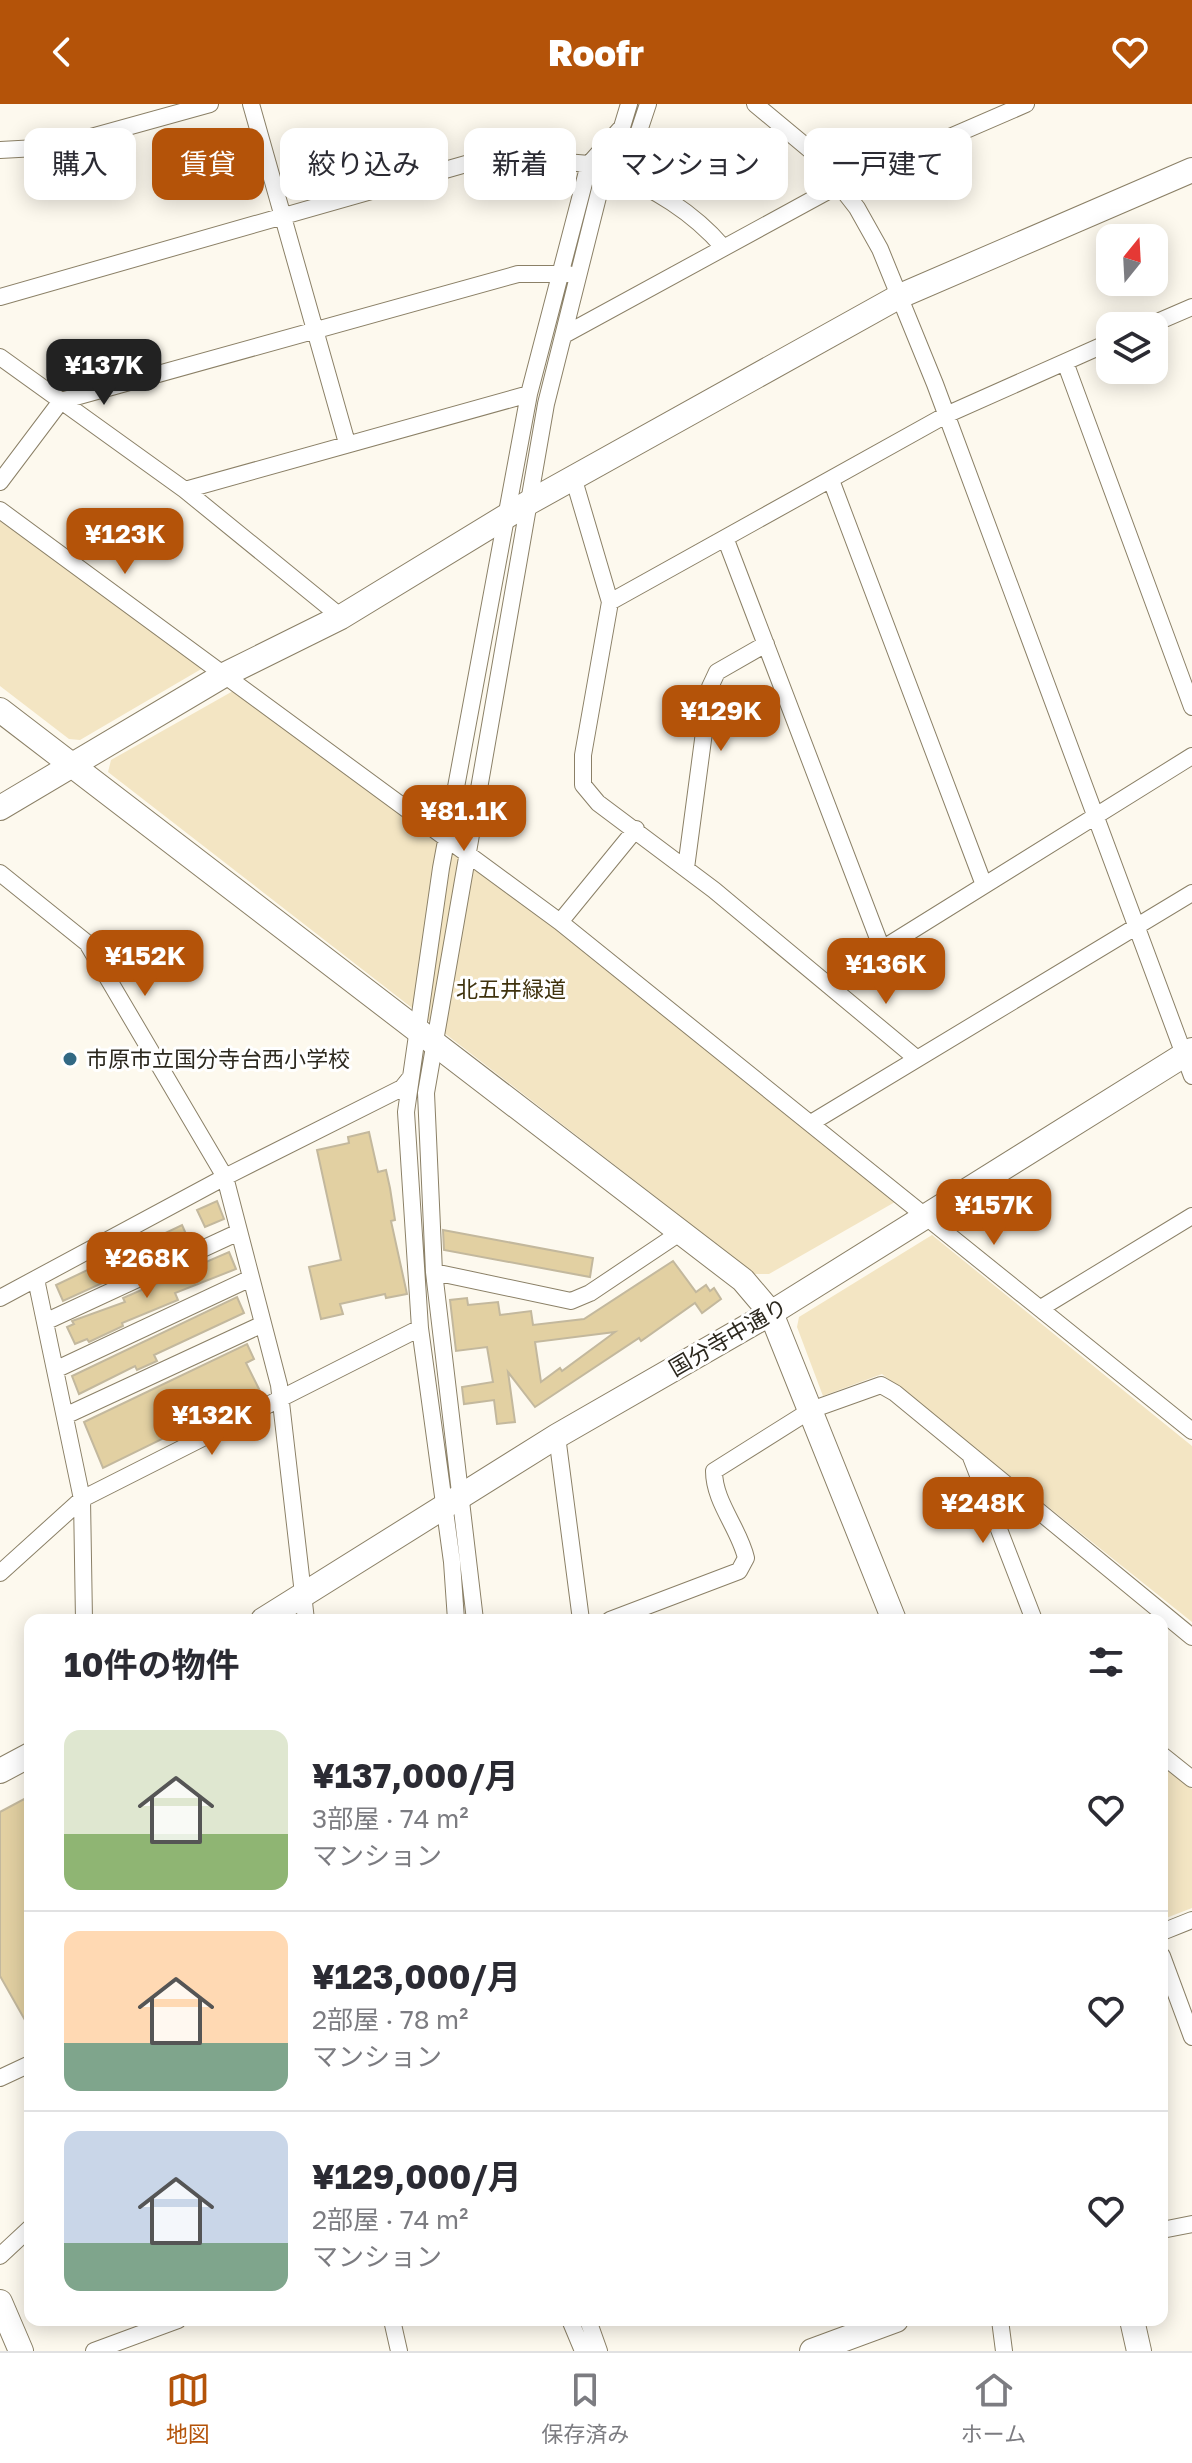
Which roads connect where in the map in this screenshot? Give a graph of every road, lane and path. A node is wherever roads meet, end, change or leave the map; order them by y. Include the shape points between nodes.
1 (210, 104) edge
2 (251, 104) edge
3 (629, 104) edge
4 (648, 104) edge
5 (1026, 104) edge
6 (764, 106) edge
7 (640, 128) edge
8 (971, 128) edge
9 (804, 144) edge
10 (0, 150) edge
11 (589, 164) junction
12 (1192, 170) edge
13 (597, 200) edge
14 (672, 200) edge
15 (811, 200) edge
16 (851, 200) edge
17 (283, 216) junction
18 (723, 247) junction
19 (559, 272) junction
20 (578, 276) junction
21 (900, 296) junction
22 (0, 297) edge
23 (1192, 307) edge
24 (1168, 317) edge
25 (315, 331) junction
26 (564, 335) junction
27 (1096, 348) edge
28 (0, 357) edge
29 (1065, 362) junction
30 (529, 394) junction
31 (61, 401) junction
32 (946, 415) junction
33 (347, 443) junction
34 (574, 480) junction
35 (831, 480) junction
36 (0, 482) edge
37 (185, 490) junction
38 (528, 503) junction
39 (0, 510) edge
40 (504, 519) junction
41 (726, 540) junction
42 (610, 602) junction
43 (341, 617) junction
44 (766, 644) junction
45 (224, 675) junction
46 (1192, 707) edge
47 (0, 710) edge
48 (1192, 756) edge
49 (69, 765) junction
50 (0, 808) edge
51 (1096, 815) junction
52 (636, 829) junction
53 (447, 838) junction
54 (467, 852) junction
55 (686, 868) junction
56 (0, 873) edge
57 (984, 885) junction
58 (1192, 893) edge
59 (560, 922) junction
60 (1138, 928) junction
61 (882, 949) junction
62 (830, 985) junction
63 (426, 1037) junction
64 (916, 1058) junction
65 (1190, 1060) edge
66 (410, 1078) junction
67 (811, 1123) junction
68 (225, 1177) junction
69 (923, 1216) junction
70 (1192, 1216) edge
71 (239, 1232) junction
72 (681, 1232) junction
73 (434, 1272) junction
74 (251, 1278) junction
75 (36, 1279) junction
76 (0, 1298) edge
77 (1041, 1308) junction
78 (771, 1313) junction
79 (47, 1321) junction
80 (263, 1324) junction
81 (420, 1328) junction
82 (57, 1369) junction
83 (279, 1402) junction
84 (811, 1410) junction
85 (67, 1415) junction
86 (1192, 1431) edge
87 (557, 1436) junction
88 (970, 1456) junction
89 (82, 1499) junction
90 (453, 1501) junction
91 (0, 1573) edge
92 (305, 1608) edge
93 (84, 1614) edge
94 (284, 1614) edge
95 (456, 1614) edge
96 (474, 1614) edge
97 (580, 1614) edge
98 (626, 1614) edge
99 (887, 1614) edge
100 (1032, 1614) edge
101 (1164, 1614) edge
102 (1168, 1617) edge
103 (1192, 1637) edge
104 (24, 1758) edge
105 (1168, 1760) edge
106 (0, 1771) edge
107 (1192, 1779) edge
108 (1192, 1920) edge
109 (1168, 1930) edge
110 (1168, 1972) edge
111 (1192, 2037) edge
112 (24, 2067) edge
113 (0, 2078) edge
114 (1192, 2224) edge
115 (1168, 2229) edge
116 (24, 2234) edge
117 (0, 2256) edge
118 (0, 2302) edge
119 (162, 2326) edge
120 (393, 2326) edge
121 (573, 2326) edge
122 (590, 2326) edge
123 (880, 2326) edge
124 (1001, 2326) edge
125 (1133, 2326) edge
126 (21, 2351) edge
127 (94, 2351) edge
128 (399, 2351) edge
129 (583, 2351) edge
130 (599, 2351) edge
131 (812, 2351) edge
132 (1004, 2351) edge
133 (1139, 2351) edge

1 - 10 street via 55,147
2 - 17 street
3 - 11 street via 622,127
4 - 7 street
5 - 8 street
6 - 9 street
11 - 17 street via 508,157 473,162
11 - 19 street
12 - 21 street
13 - 20 street
14 - 18 street
15 - 18 street
16 - 21 street
17 - 22 street
17 - 25 street
18 - 26 street
19 - 20 street
19 - 25 street via 518,274
19 - 30 street
20 - 26 street
21 - 32 street
21 - 34 street
23 - 24 street
25 - 31 street
25 - 33 street
26 - 38 street
27 - 29 street
28 - 31 street
29 - 32 street
29 - 46 street
30 - 33 street
30 - 40 street
31 - 36 street
31 - 37 street
32 - 35 street
32 - 51 street
33 - 37 street
34 - 38 street
34 - 42 street
35 - 41 street
35 - 57 street
37 - 43 street
38 - 40 street
38 - 54 street
39 - 45 street
40 - 43 street
40 - 53 street
41 - 42 street
41 - 44 street
42 - 52 street via 583,755 583,785 598,803
43 - 45 street
44 - 55 street via 717,672 710,687
44 - 61 street
45 - 49 street
45 - 53 street
47 - 49 street
48 - 51 street
49 - 50 street
49 - 63 street
51 - 57 street
51 - 60 street
52 - 55 street
52 - 59 street
53 - 54 street
53 - 63 street
54 - 59 street
54 - 63 street
55 - 62 street
56 - 68 street via 87,943
57 - 61 street
58 - 60 street
59 - 67 street
60 - 64 street
60 - 65 street
61 - 62 street
62 - 64 street
63 - 66 street
63 - 72 street
63 - 73 street
64 - 67 street
65 - 69 street, 国分寺中通り
66 - 68 street via 402,1088
66 - 81 street via 406,1112
67 - 69 street
68 - 71 street
68 - 75 street
69 - 77 street
69 - 78 street, 国分寺中通り
70 - 77 street
71 - 74 street
71 - 79 street
72 - 73 street via 571,1301
72 - 78 street via 743,1280
73 - 90 street
74 - 80 street
74 - 82 street
75 - 76 street
75 - 79 street
77 - 86 street
78 - 84 street
78 - 87 street, 国分寺中通り
79 - 82 street
80 - 83 street
80 - 85 street
81 - 83 street
81 - 90 street
82 - 85 street
83 - 89 street
83 - 92 street
84 - 88 street via 881,1385
84 - 98 street via 714,1471 714,1486 746,1558 739,1571
84 - 99 street
85 - 89 street
87 - 90 street, 国分寺中通り
87 - 97 street
88 - 100 street
88 - 101 street
89 - 91 street
89 - 93 street
90 - 92 street, 国分寺中通り
90 - 95 street
90 - 96 street
92 - 94 street, 国分寺中通り
102 - 103 street
104 - 106 street
105 - 107 street
108 - 109 street
110 - 111 street
112 - 113 street
114 - 115 street
116 - 117 street
118 - 126 street
119 - 127 street
120 - 128 street
121 - 129 street
122 - 130 street
123 - 131 street
124 - 132 street
125 - 133 street

